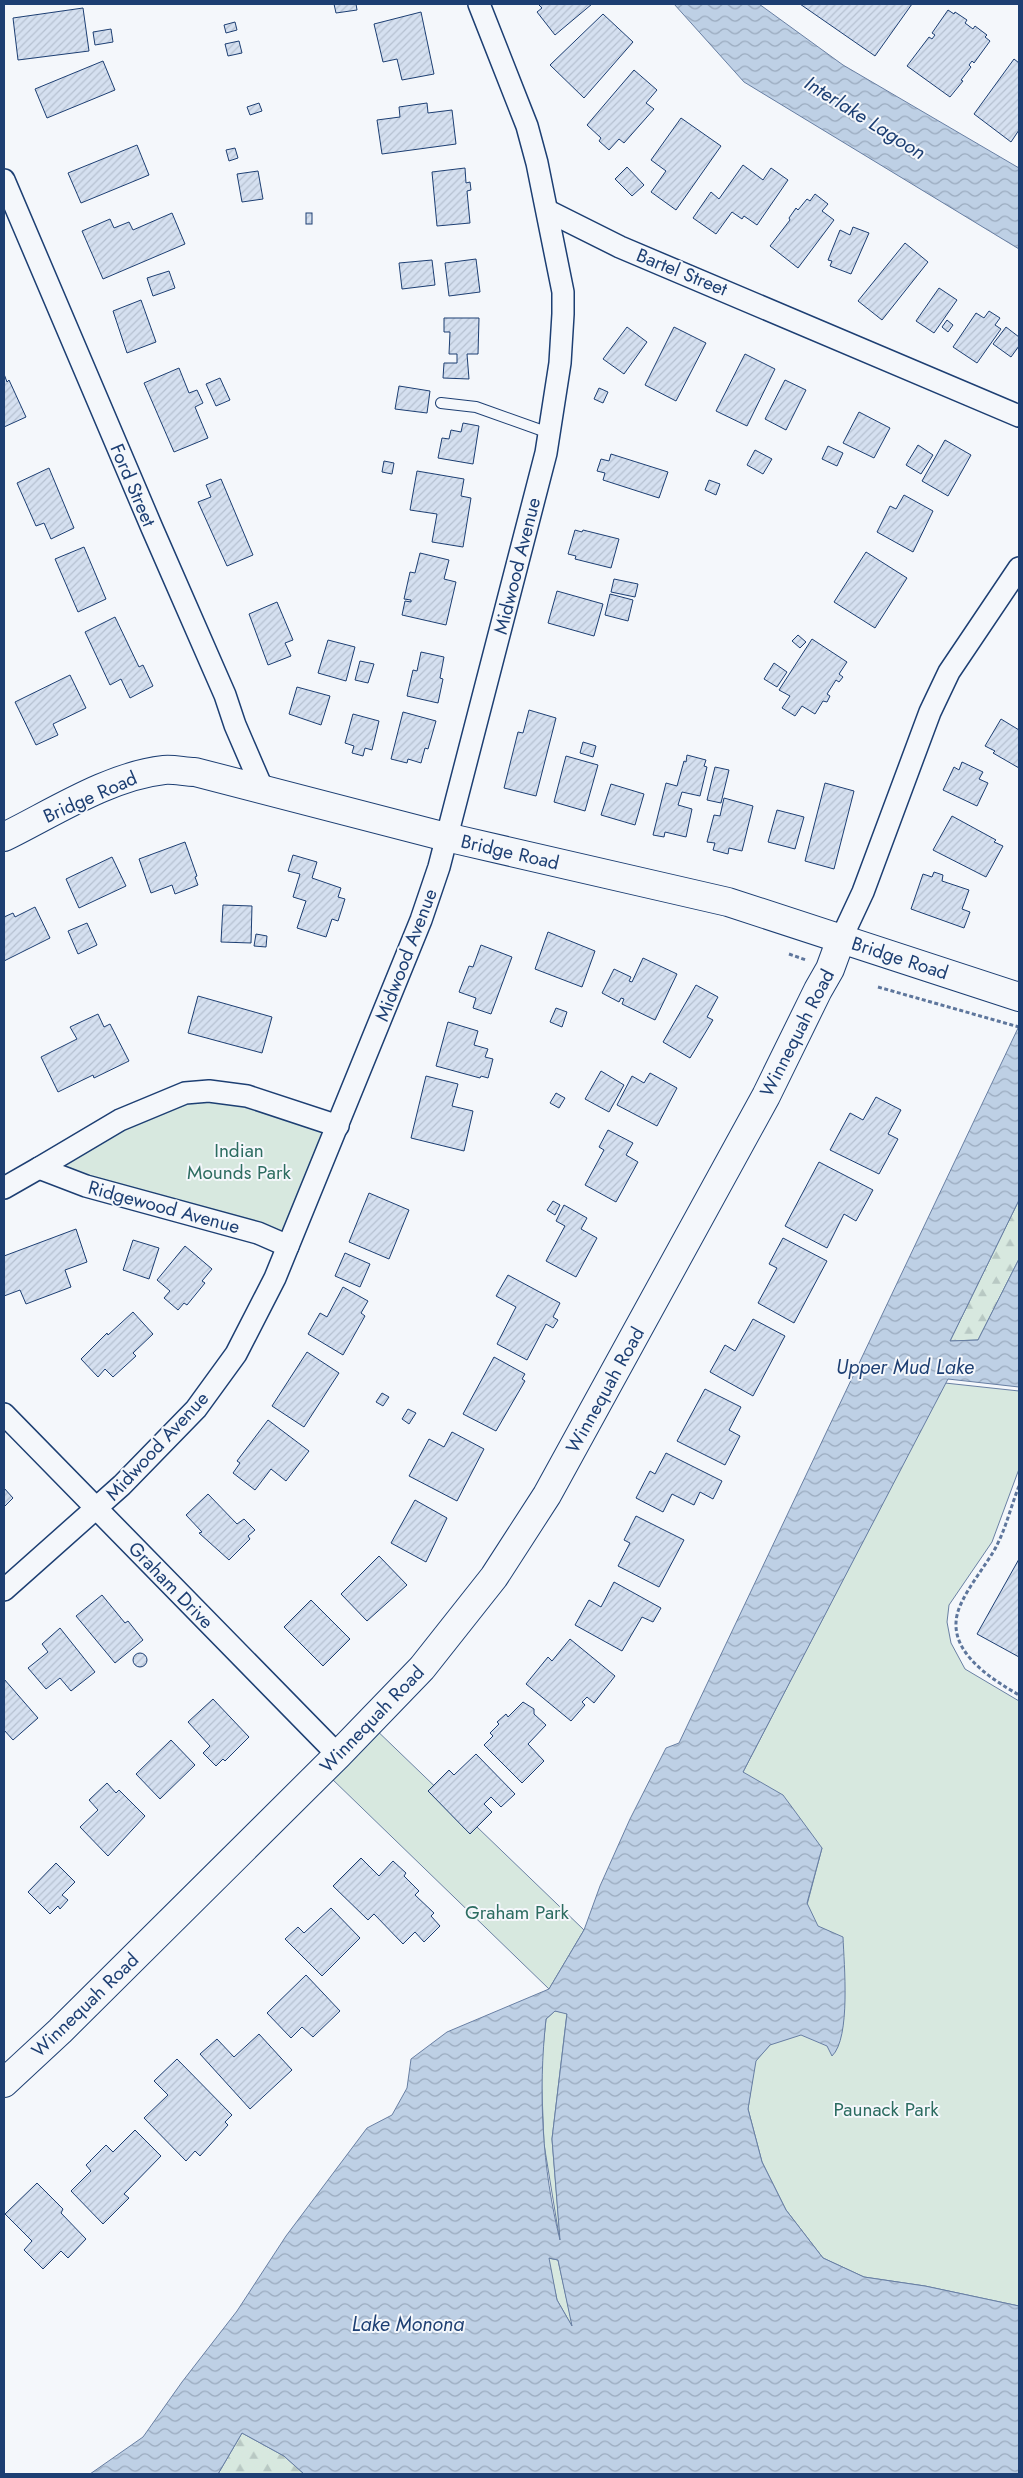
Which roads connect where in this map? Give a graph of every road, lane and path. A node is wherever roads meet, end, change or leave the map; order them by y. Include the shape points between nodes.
1 (479, 4) edge
2 (4, 180) edge
3 (548, 211) junction
4 (441, 403) dead end
5 (1019, 416) edge
6 (549, 433) junction
7 (1019, 568) edge
8 (263, 790) junction
9 (4, 837) edge
10 (446, 837) junction
11 (841, 939) junction
12 (878, 987) dead end
13 (1011, 994) edge
14 (1019, 1027) edge
15 (338, 1126) junction
16 (39, 1168) junction
17 (4, 1188) edge
18 (288, 1246) junction
19 (4, 1414) edge
20 (1019, 1486) edge
21 (97, 1509) junction
22 (4, 1590) edge
23 (1019, 1695) edge
24 (338, 1755) junction
25 (4, 2083) edge

1 - 3 street via 527,126
2 - 8 street, Ford Street
3 - 5 street, Bartel Street via 620,247
3 - 6 street, Midwood Avenue via 563,307 560,363
4 - 6 lane via 476,407
6 - 10 street, Midwood Avenue
7 - 11 street, Winnequah Road via 950,672 930,712 863,892
8 - 9 street, Bridge Road via 195,772 166,770 140,774 112,783
8 - 10 street, Bridge Road
10 - 11 street, Bridge Road via 728,902
10 - 15 street, Midwood Avenue via 421,920
11 - 13 street, Bridge Road
11 - 24 street, Winnequah Road via 830,969 766,1096 547,1495 494,1578 422,1668
12 - 14 path
15 - 16 street via 247,1096 208,1091 185,1093 120,1120
15 - 18 street, Midwood Avenue
16 - 17 street
16 - 18 street, Ridgewood Avenue via 86,1186 258,1233
18 - 21 street, Midwood Avenue via 236,1354 196,1409
19 - 21 street, Graham Drive
20 - 23 path via 997,1545 960,1606 956,1623 964,1652 974,1664
21 - 22 street, Midwood Avenue
21 - 24 street, Graham Drive
24 - 25 street, Winnequah Road

